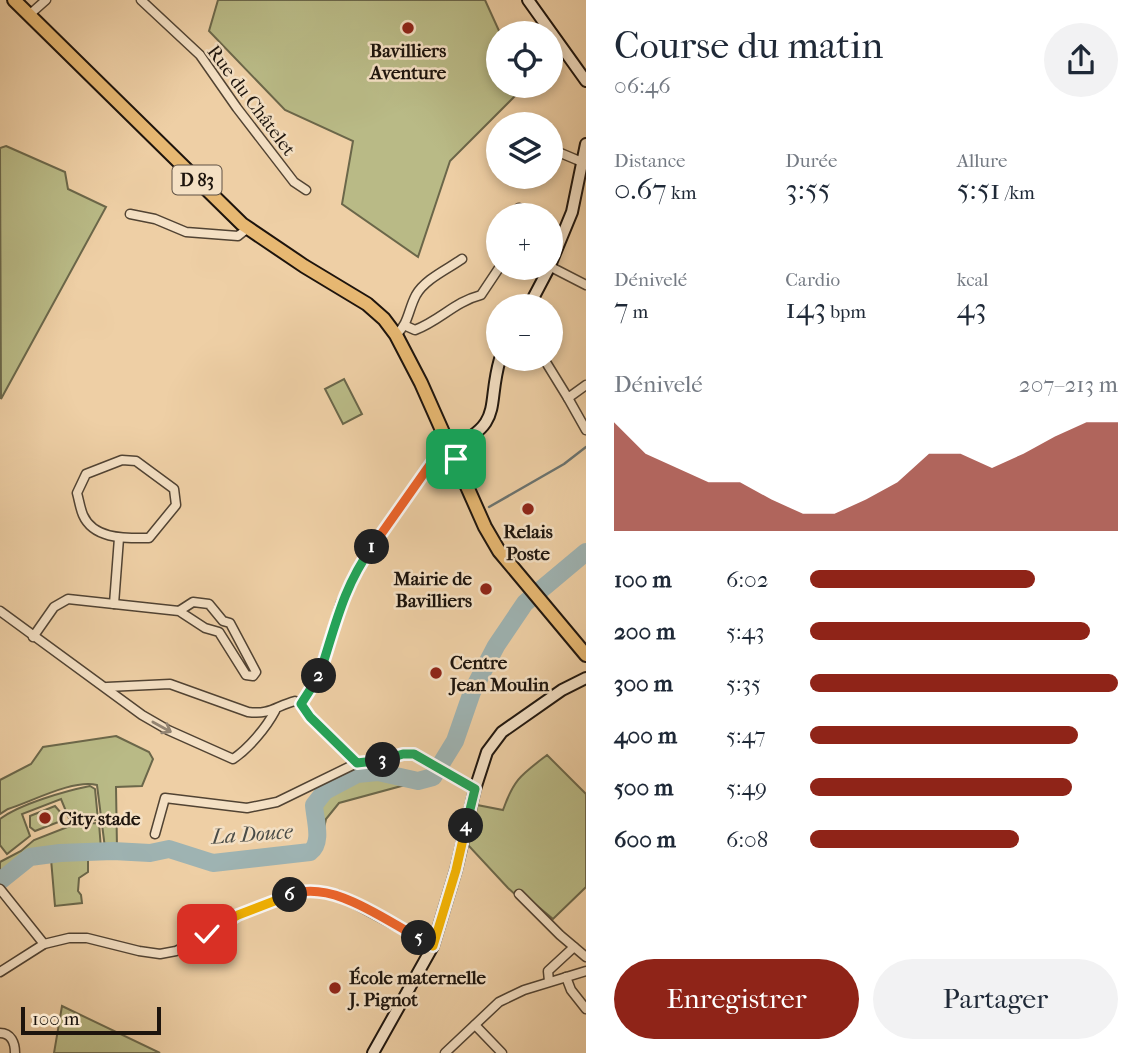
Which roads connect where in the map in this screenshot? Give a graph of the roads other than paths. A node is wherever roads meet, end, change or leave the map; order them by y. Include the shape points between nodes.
1 (46, 0) edge
2 (141, 0) edge
3 (528, 0) edge
4 (15, 1) edge
5 (29, 15) junction
6 (585, 79) edge
7 (586, 144) edge
8 (563, 154) edge
9 (582, 162) junction
10 (306, 190) dead end
11 (130, 214) dead end
12 (248, 228) junction
13 (563, 234) edge
14 (462, 259) dead end
15 (563, 273) edge
16 (491, 280) edge
17 (586, 285) edge
18 (406, 326) junction
19 (396, 335) junction
20 (497, 371) edge
21 (551, 371) edge
22 (586, 384) edge
23 (568, 398) junction
24 (586, 430) edge
25 (451, 447) junction
26 (119, 538) junction
27 (114, 604) junction
28 (0, 611) edge
29 (179, 611) junction
30 (33, 637) junction
31 (586, 655) edge
32 (586, 678) edge
33 (107, 687) junction
34 (301, 704) junction
35 (275, 711) junction
36 (357, 763) junction
37 (475, 789) junction
38 (155, 834) dead end
39 (0, 889) edge
40 (519, 894) dead end
41 (44, 944) junction
42 (433, 946) junction
43 (574, 947) junction
44 (586, 957) edge
45 (586, 971) edge
46 (0, 972) edge
47 (566, 977) junction
48 (549, 981) junction
49 (586, 1009) edge
50 (475, 1025) junction
51 (0, 1033) edge
52 (15, 1053) edge
53 (373, 1053) edge
54 (445, 1053) edge
55 (502, 1053) edge

1 - 5 street
2 - 10 street, Rue du Châtelet via 200,55 294,182
3 - 6 street
4 - 5 main road, D 83
5 - 12 main road, D 83
7 - 9 street
8 - 9 street
9 - 13 street
11 - 12 street via 186,232 238,236
12 - 19 main road, D 83 via 367,304
14 - 18 street via 416,294
15 - 17 street
16 - 18 street via 481,295 464,300 429,324 415,330
18 - 19 street
19 - 25 main road, D 83
20 - 25 street via 491,415 481,430
21 - 23 street
22 - 23 street
23 - 24 street
25 - 31 main road, D 83 via 499,551
25 - 34 street via 434,459 360,564 341,603 317,679
26 - 26 street via 149,538 176,505 174,489 136,461 122,460 86,474 77,493 83,517 102,534
26 - 27 street
27 - 29 street
27 - 30 street via 68,599 54,607
28 - 30 street
29 - 29 street via 193,602 209,604 230,623 256,672 253,676 246,675 219,632
30 - 33 street
32 - 37 street via 502,732 487,752
33 - 35 street via 170,684 248,712
33 -> 35 street via 168,730 233,759
34 - 35 street via 295,701
34 - 36 street
36 - 37 street via 414,754
36 - 38 street via 277,802 247,808 165,798
37 - 42 street
39 - 41 street
40 - 43 street
41 - 42 street via 87,938 139,951 176,951 238,915 297,892 315,891 338,895
41 - 46 street
42 - 53 street
43 - 44 street
43 - 48 street via 548,971
45 - 47 street
47 - 48 street
47 - 49 street
48 - 50 street via 499,1002
50 - 54 street
50 - 55 street
51 - 52 street via 10,1037

